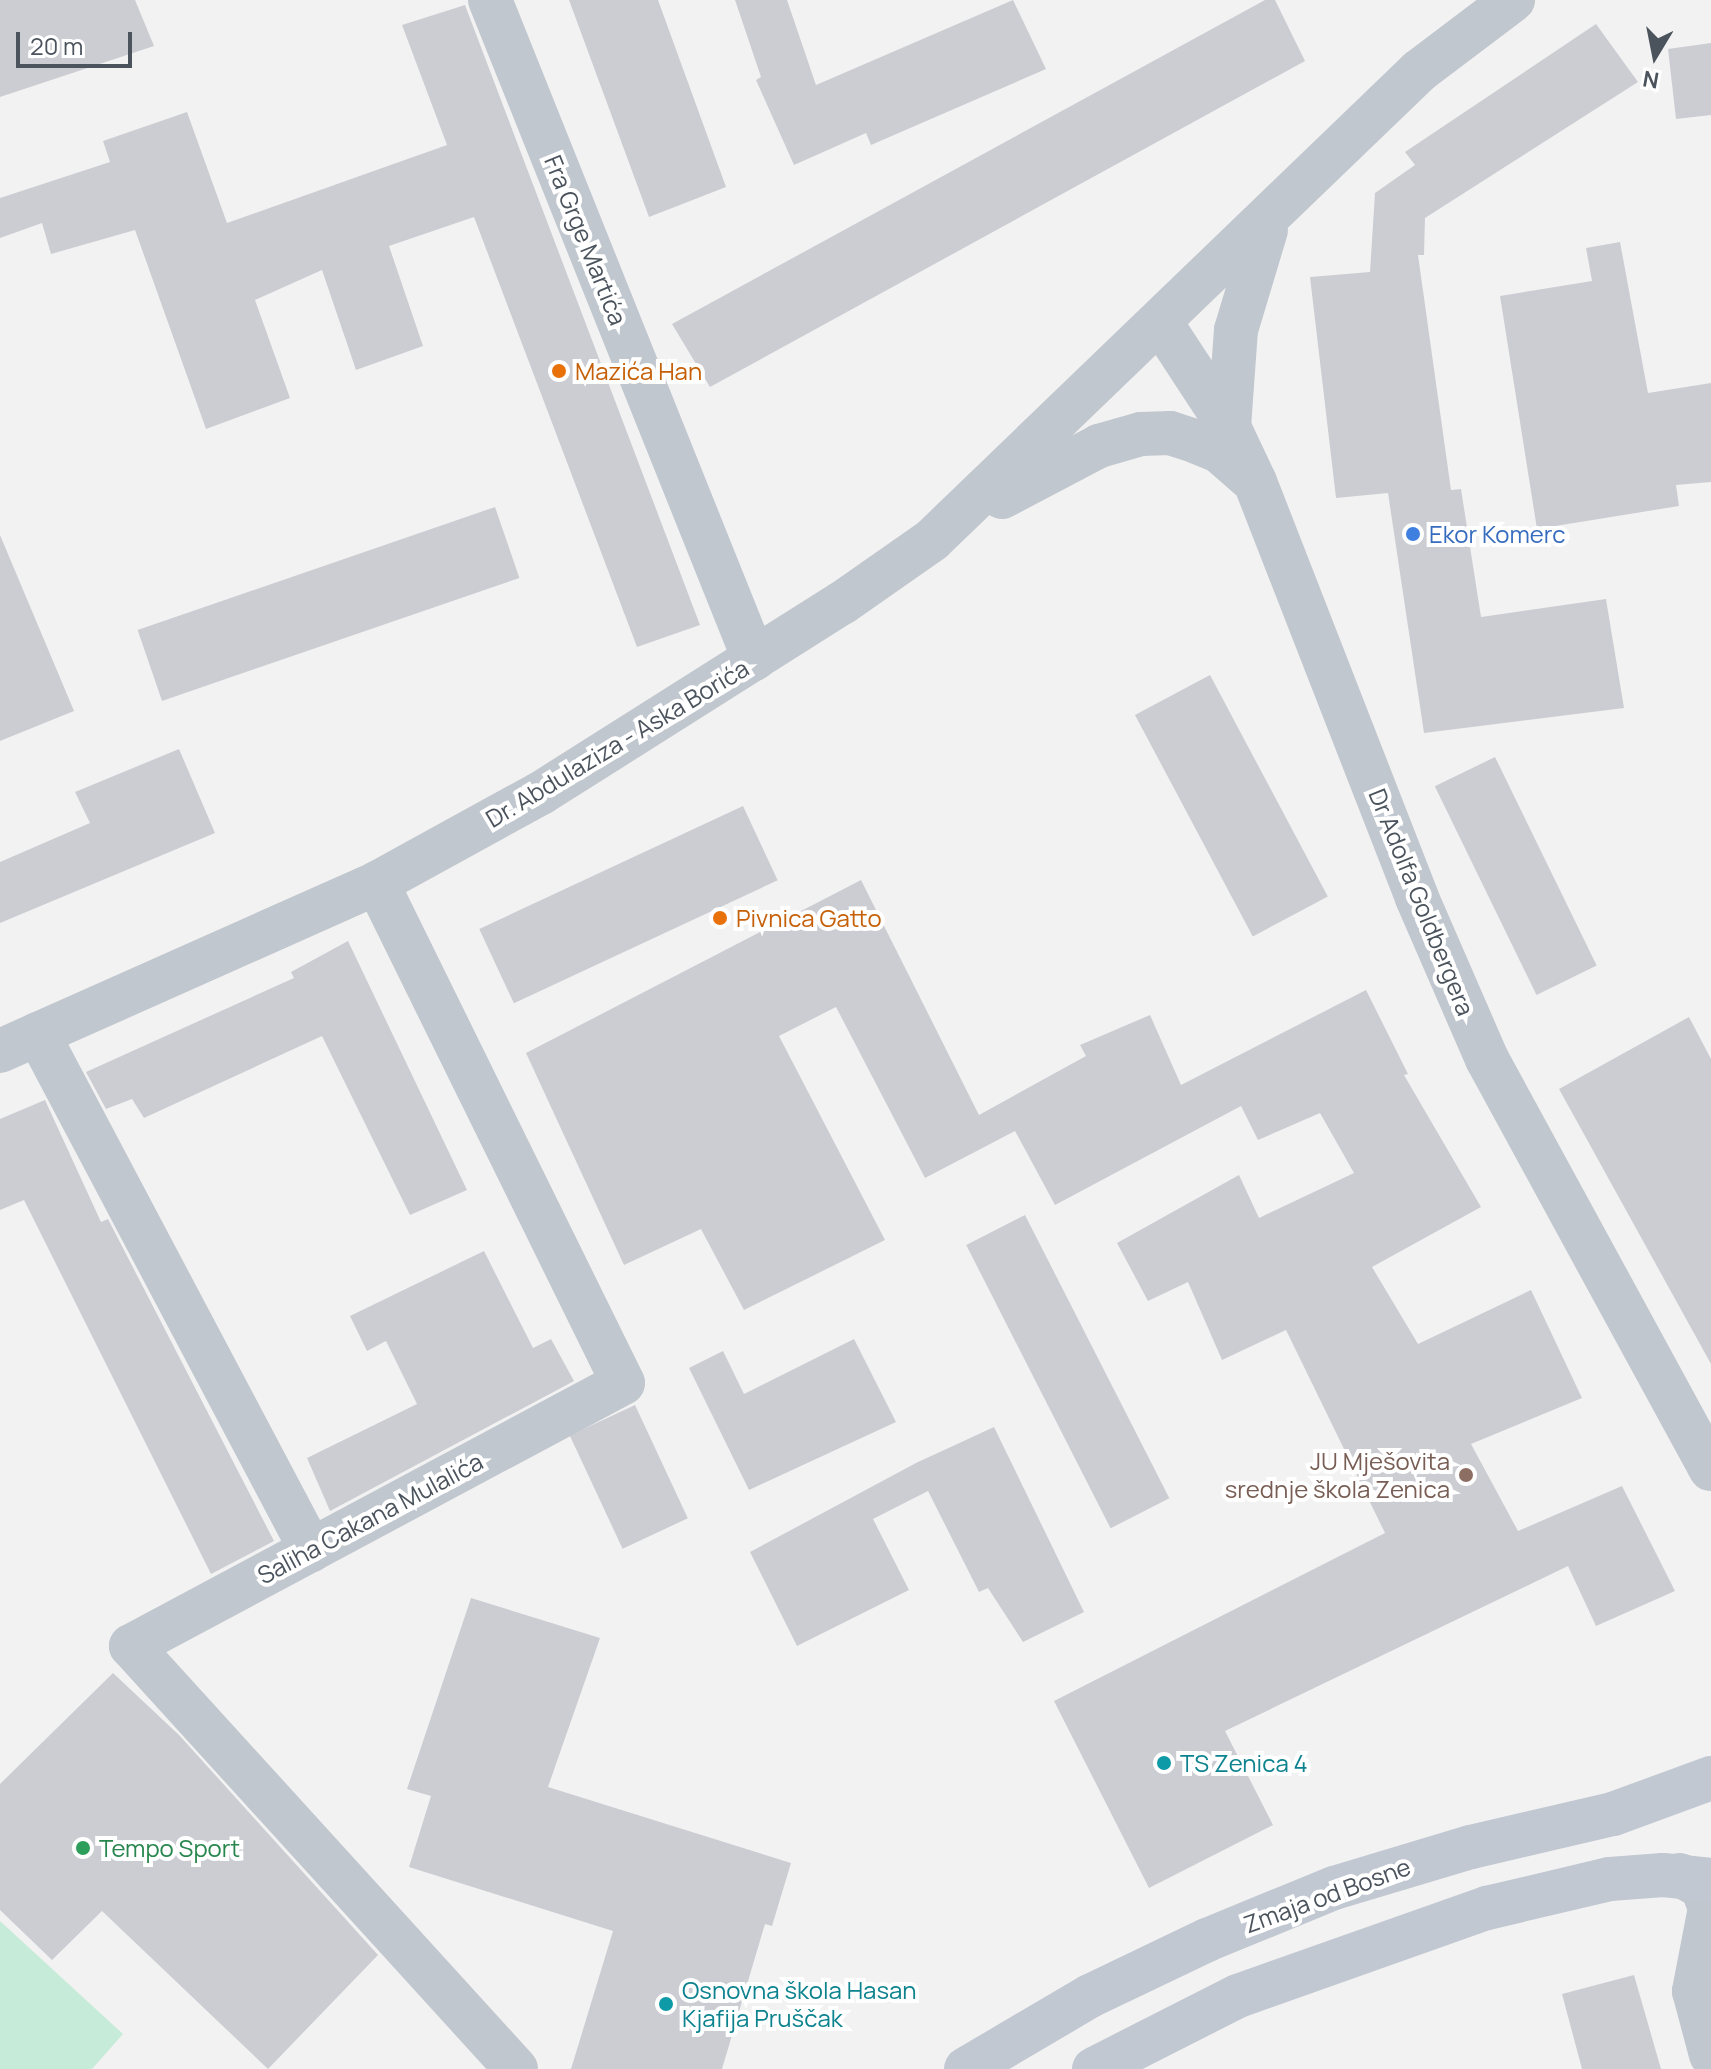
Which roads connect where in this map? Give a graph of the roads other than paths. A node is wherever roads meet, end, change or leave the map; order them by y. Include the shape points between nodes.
1 (490, 0) edge
2 (1513, 0) edge
3 (1272, 217) junction
4 (1161, 323) junction
5 (1229, 427) junction
6 (1255, 482) junction
7 (932, 540) junction
8 (754, 659) junction
9 (377, 883) junction
10 (19, 1042) edge
11 (1711, 1469) edge
12 (311, 1550) junction
13 (1711, 1778) edge
14 (1696, 1878) edge
15 (1708, 1943) edge
16 (1711, 2055) edge
17 (516, 2069) edge
18 (966, 2069) edge
19 (1094, 2069) edge

1 - 8 street, Fra Grge Martića
2 - 3 street via 1419,71
3 - 4 street, Dr. Abdulaziza - Aska Borića
3 - 5 street via 1242,298
4 - 5 street, Dr Adolfa Goldbergera
4 - 7 street, Dr. Abdulaziza - Aska Borića
5 - 6 street, Dr Adolfa Goldbergera
6 - 7 street via 1219,451 1170,433 1141,434 1051,469
6 - 11 street, Dr Adolfa Goldbergera via 1417,898 1487,1059
7 - 8 street, Dr. Abdulaziza - Aska Borića
8 - 9 street, Dr. Abdulaziza - Aska Borića via 541,793
9 - 10 street, Dr. Abdulaziza - Aska Borića
9 - 12 street, Saliha Cakana Mulalića via 623,1383
10 - 12 street
12 - 17 street, Saliha Cakana Mulalića via 131,1646
13 - 18 main road, Zmaja od Bosne via 1597,1818 1471,1847 1334,1888 1090,1996
14 - 15 street via 1709,1898
14 - 19 main road via 1610,1879 1487,1908 1238,1996
15 - 16 street via 1694,1991

